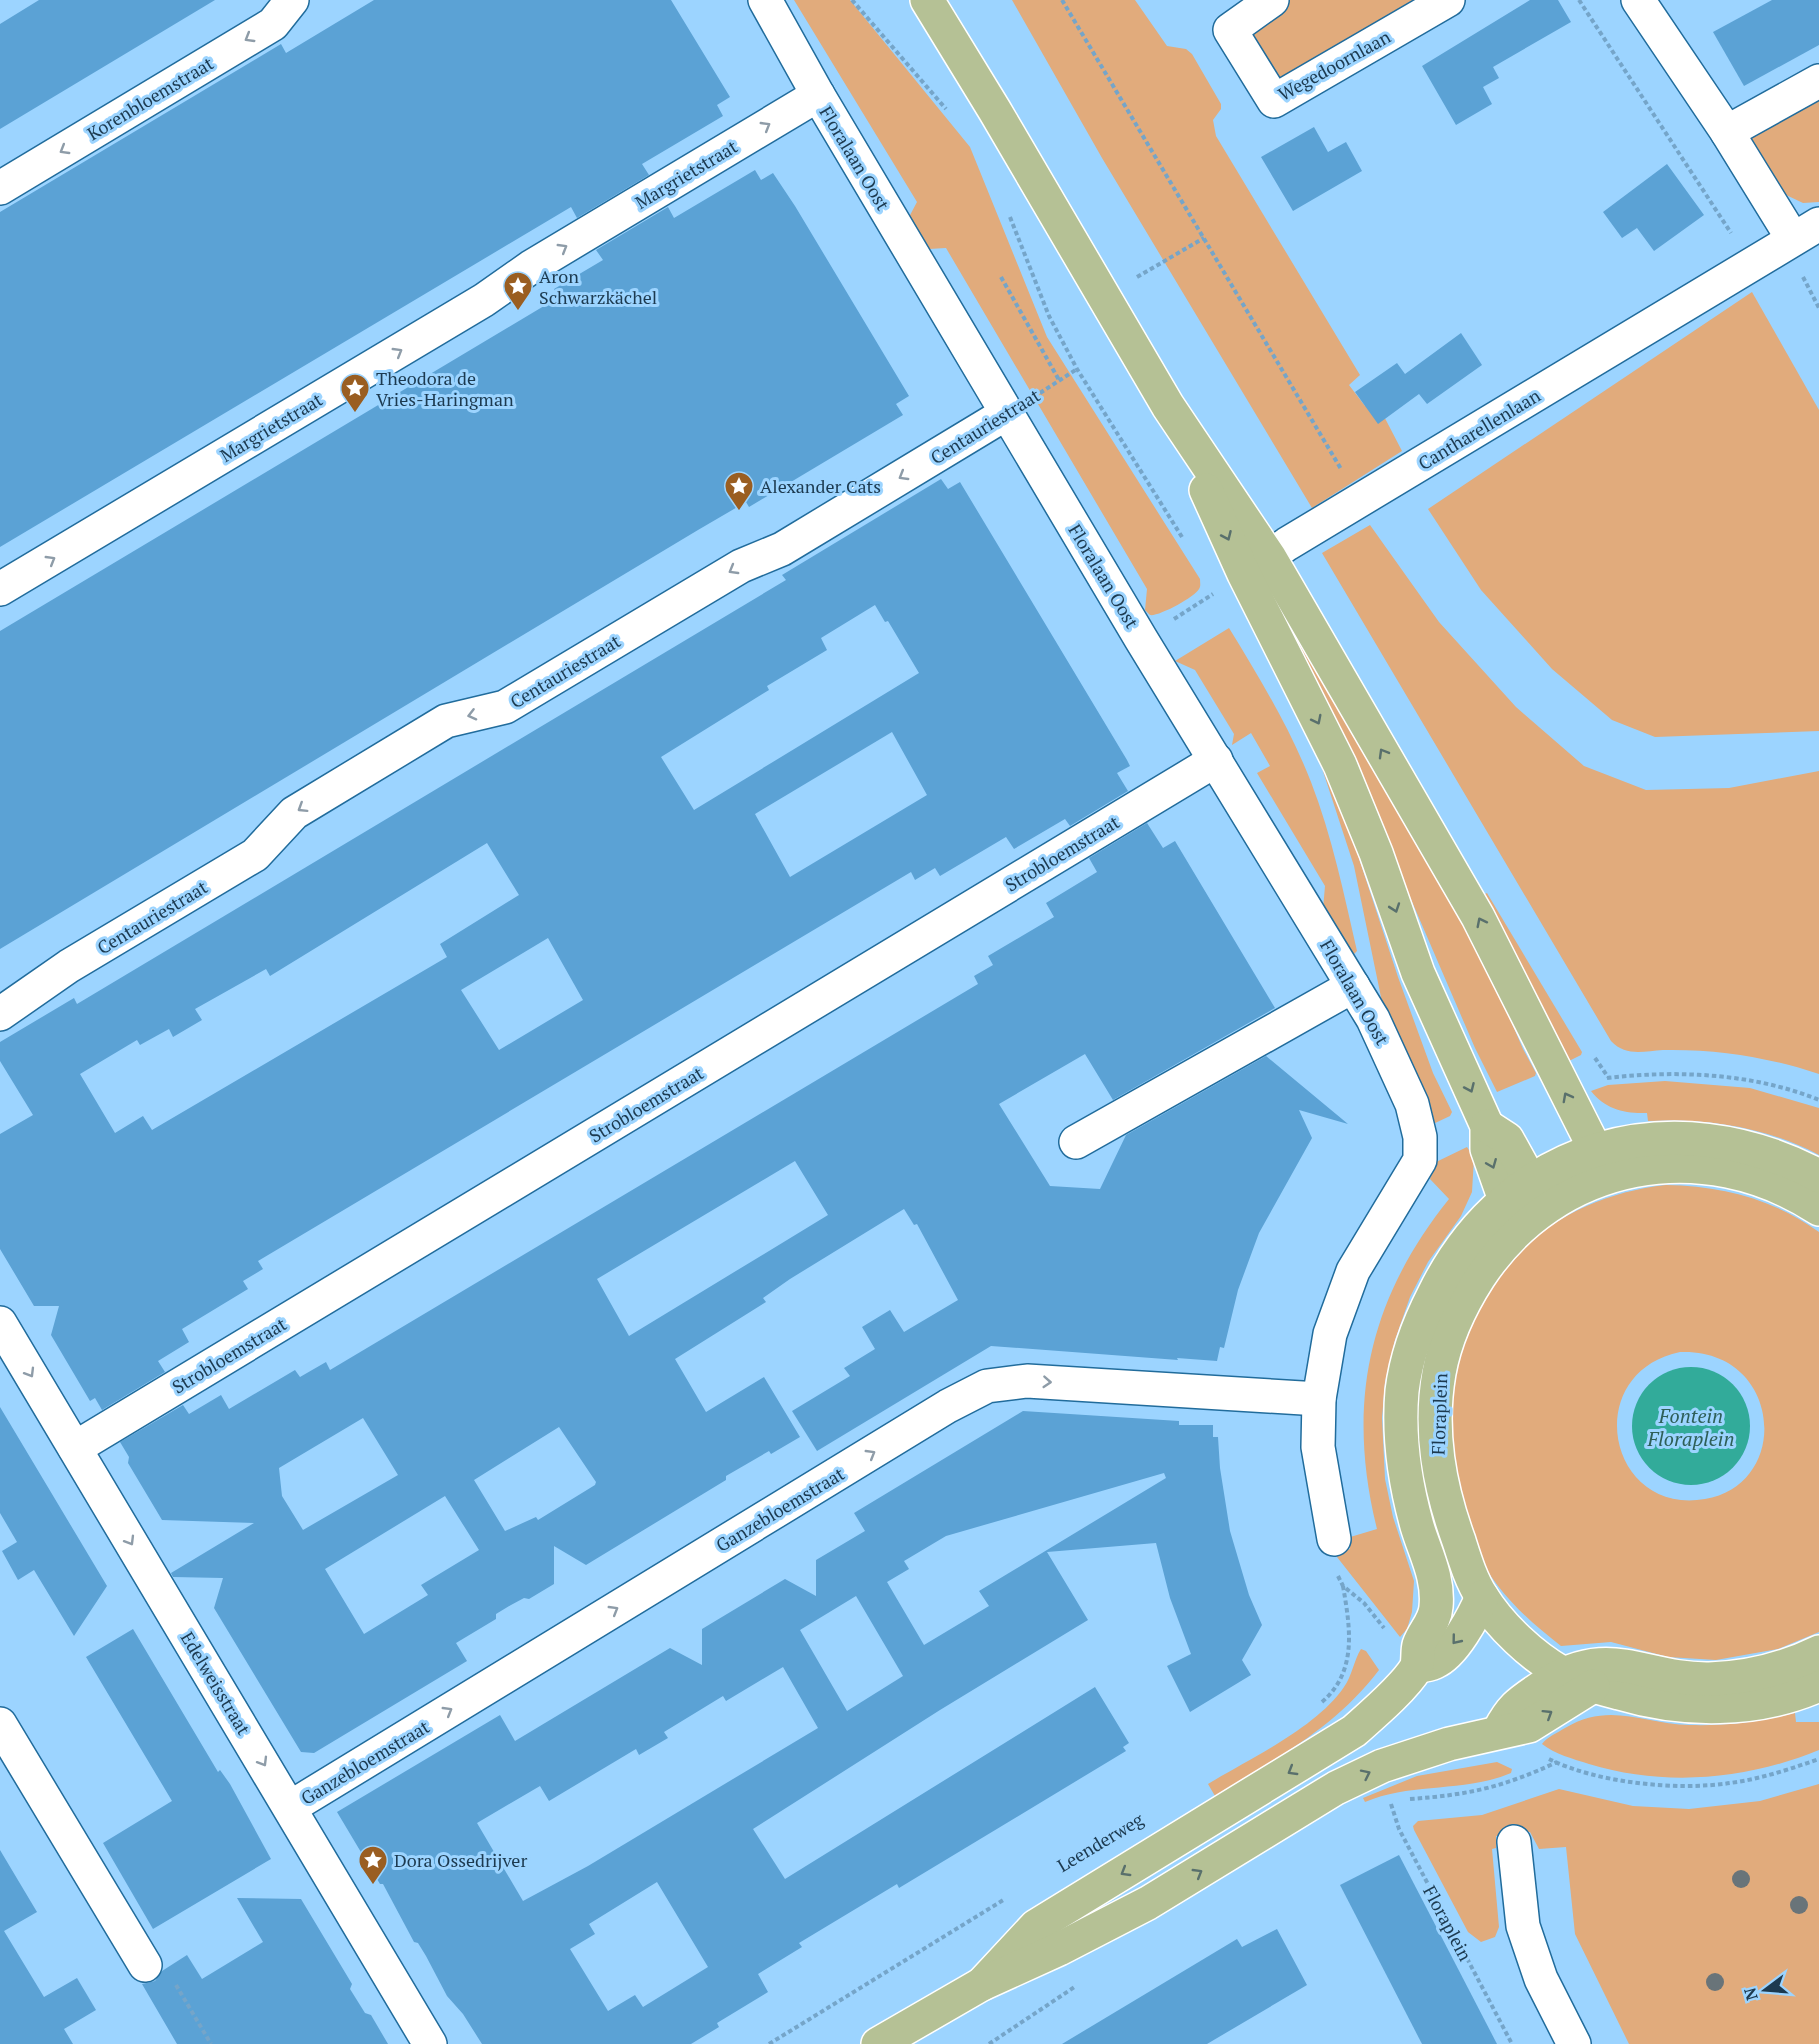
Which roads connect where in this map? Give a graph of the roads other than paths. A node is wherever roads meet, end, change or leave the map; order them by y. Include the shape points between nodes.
1 (292, 0) edge
2 (765, 0) edge
3 (927, 0) edge
4 (1272, 0) edge
5 (1448, 0) edge
6 (1638, 0) edge
7 (1819, 81) edge
8 (818, 95) junction
9 (1727, 132) junction
10 (0, 188) edge
11 (1806, 231) edge
12 (1007, 413) junction
13 (1257, 566) junction
14 (0, 589) edge
15 (1216, 760) junction
16 (1353, 986) junction
17 (0, 1014) edge
18 (1076, 1142) dead end
19 (1595, 1149) junction
20 (1819, 1176) edge
21 (1516, 1191) junction
22 (1819, 1209) edge
23 (1536, 1214) junction
24 (0, 1323) edge
25 (1319, 1399) junction
26 (75, 1448) junction
27 (1334, 1539) dead end
28 (1482, 1597) junction
29 (1819, 1652) edge
30 (1417, 1666) junction
31 (1563, 1674) junction
32 (1819, 1685) edge
33 (1593, 1686) junction
34 (0, 1724) edge
35 (1498, 1731) junction
36 (291, 1808) junction
37 (1514, 1842) dead end
38 (145, 1965) road end
39 (982, 1984) junction
40 (430, 2044) edge
41 (878, 2044) edge
42 (1574, 2044) edge

1 -> 10 street, Korenbloemstraat via 273,24
2 - 8 street, Floralaan Oost
3 - 13 main road via 1168,406
4 - 5 street, Wegedoornlaan via 1230,30 1274,101
6 - 9 street
7 - 9 street
8 - 12 street, Floralaan Oost
14 -> 8 street, Margrietstraat
9 - 11 street
11 - 13 street, Cantharellenlaan
12 - 15 street, Floralaan Oost
12 -> 17 street, Centauriestraat via 782,549 741,566 505,707 446,721 294,813 255,855 69,966
19 -> 13 main road via 1478,917
13 -> 21 main road via 1376,853 1418,973 1487,1126 1487,1149
15 - 16 street, Floralaan Oost
15 - 26 street, Strobloemstraat
16 - 18 street
16 - 25 street, Floralaan Oost via 1398,1068 1412,1104 1420,1137 1420,1160 1353,1271 1330,1334
19 - 20 main road, Floraplein via 1649,1140 1708,1141 1747,1147
19 - 21 main road, Floraplein via 1560,1162
21 - 23 main road
21 - 30 main road, Floraplein via 1476,1230 1445,1269 1426,1308 1402,1390 1402,1441 1408,1487 1437,1588 1435,1616 1419,1645
22 - 23 main road, Floraplein via 1753,1177 1686,1167 1657,1167 1595,1180
23 - 28 main road, Floraplein via 1507,1240 1466,1298 1439,1372 1435,1437 1443,1494
24 -> 26 street, Edelweisstraat
25 - 27 street via 1318,1447
36 -> 25 street, Ganzebloemstraat via 948,1406 987,1386 1027,1381
26 -> 36 street, Edelweisstraat
28 -> 30 main road via 1448,1651 1436,1662
28 - 31 main road, Floraplein via 1518,1639
29 - 31 main road via 1773,1671 1708,1679 1604,1662
30 -> 39 main road via 1354,1731 1036,1926
31 - 33 main road, Floraplein
31 - 35 main road via 1510,1709
32 - 33 main road, Floraplein via 1756,1703 1689,1707 1652,1702
35 -> 33 main road via 1529,1726
34 - 38 street
39 -> 35 main road via 1148,1903 1355,1779 1394,1762
36 - 40 street, Edelweisstraat
37 - 42 street via 1523,1926 1541,1979
39 - 41 main road

